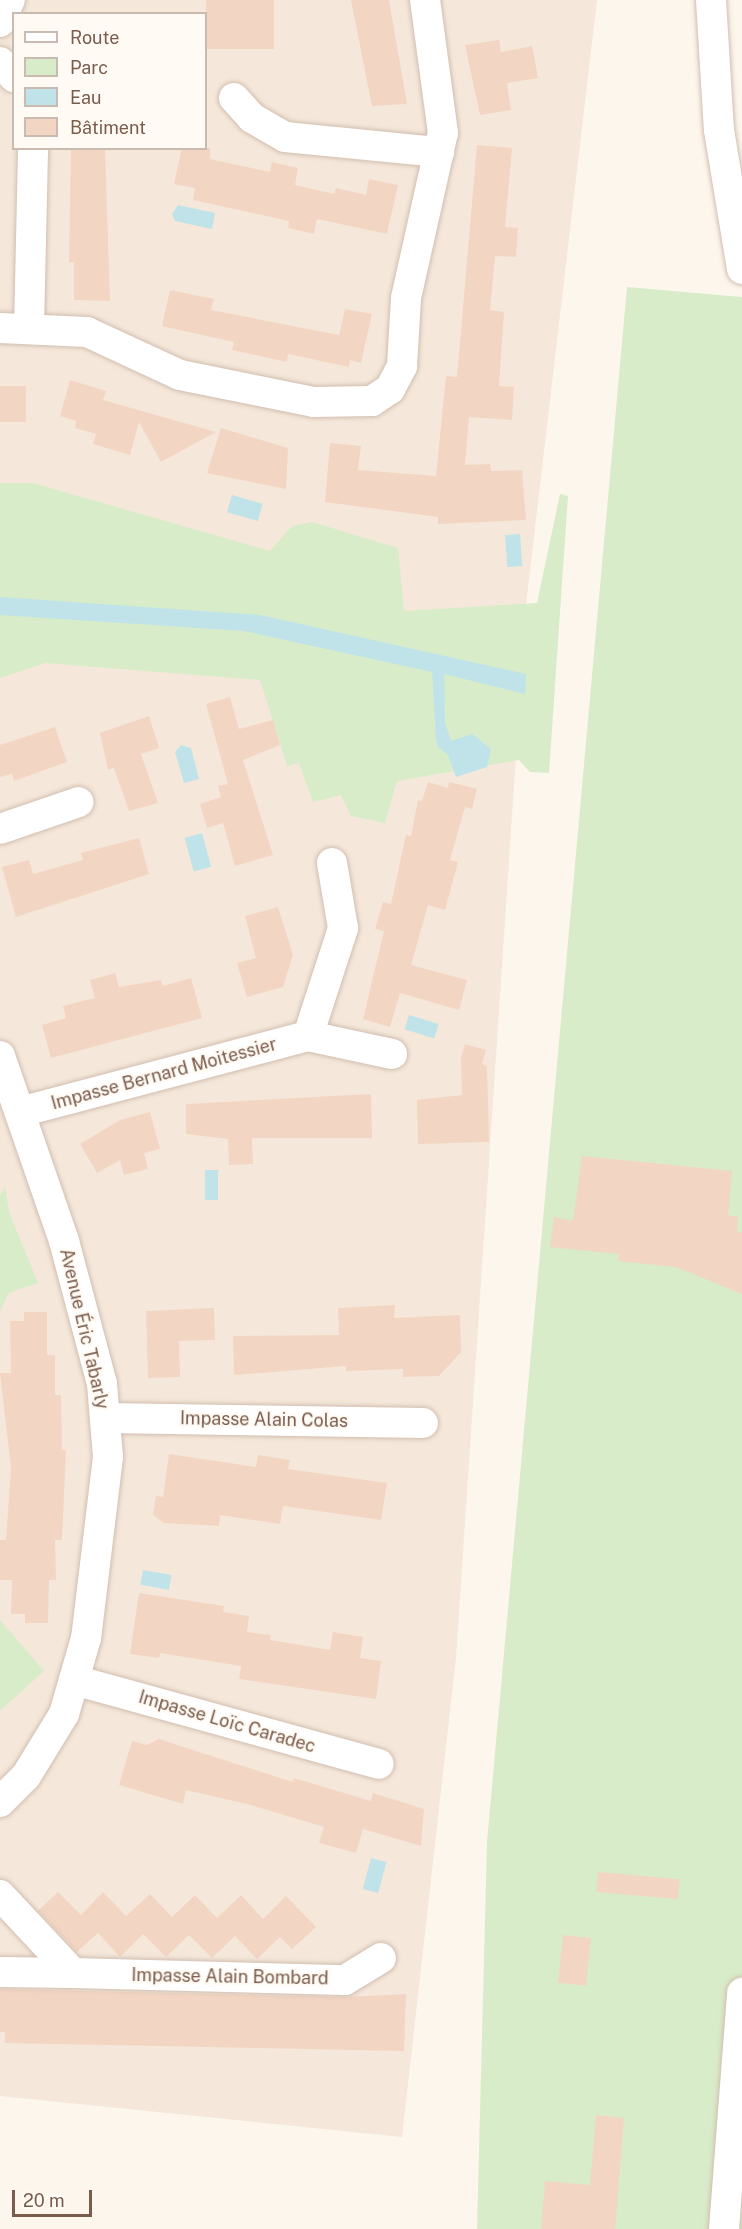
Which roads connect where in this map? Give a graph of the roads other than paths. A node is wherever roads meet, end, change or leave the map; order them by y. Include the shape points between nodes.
1 (10, 0) edge
2 (425, 0) edge
3 (711, 0) edge
4 (0, 22) edge
5 (0, 62) edge
6 (12, 75) edge
7 (234, 98) dead end
8 (33, 150) edge
9 (439, 152) junction
10 (735, 183) edge
11 (742, 269) edge
12 (14, 328) edge
13 (79, 802) dead end
14 (0, 829) edge
15 (332, 863) dead end
16 (308, 1036) junction
17 (392, 1054) dead end
18 (0, 1056) edge
19 (20, 1112) junction
20 (105, 1418) junction
21 (423, 1423) dead end
22 (74, 1680) junction
23 (379, 1764) dead end
24 (0, 1802) edge
25 (0, 1895) edge
26 (381, 1958) dead end
27 (0, 1972) edge
28 (73, 1973) junction
29 (742, 1993) edge
30 (724, 2229) edge

1 - 4 street
2 - 9 street via 443,112
3 - 10 street via 719,130
5 - 6 street
7 - 9 street via 252,118 285,136
8 - 12 street
9 - 12 street via 406,298 402,366 390,389 372,402 314,402 180,375 95,335
10 - 11 street
13 - 14 street
15 - 16 street via 343,928
16 - 17 street, Impasse Bernard Moitessier
16 - 19 street, Impasse Bernard Moitessier
18 - 19 street, Avenue Éric Tabarly
19 - 20 street, Avenue Éric Tabarly via 64,1241 102,1384
20 - 21 street, Impasse Alain Colas
20 - 22 street, Avenue Éric Tabarly via 104,1505 86,1638
22 - 23 street, Impasse Loïc Caradec
22 - 24 street, Avenue Éric Tabarly via 64,1714 45,1748
25 - 28 street
26 - 28 street, Impasse Alain Bombard via 345,1980
27 - 28 street, Impasse Alain Bombard
29 - 30 street

